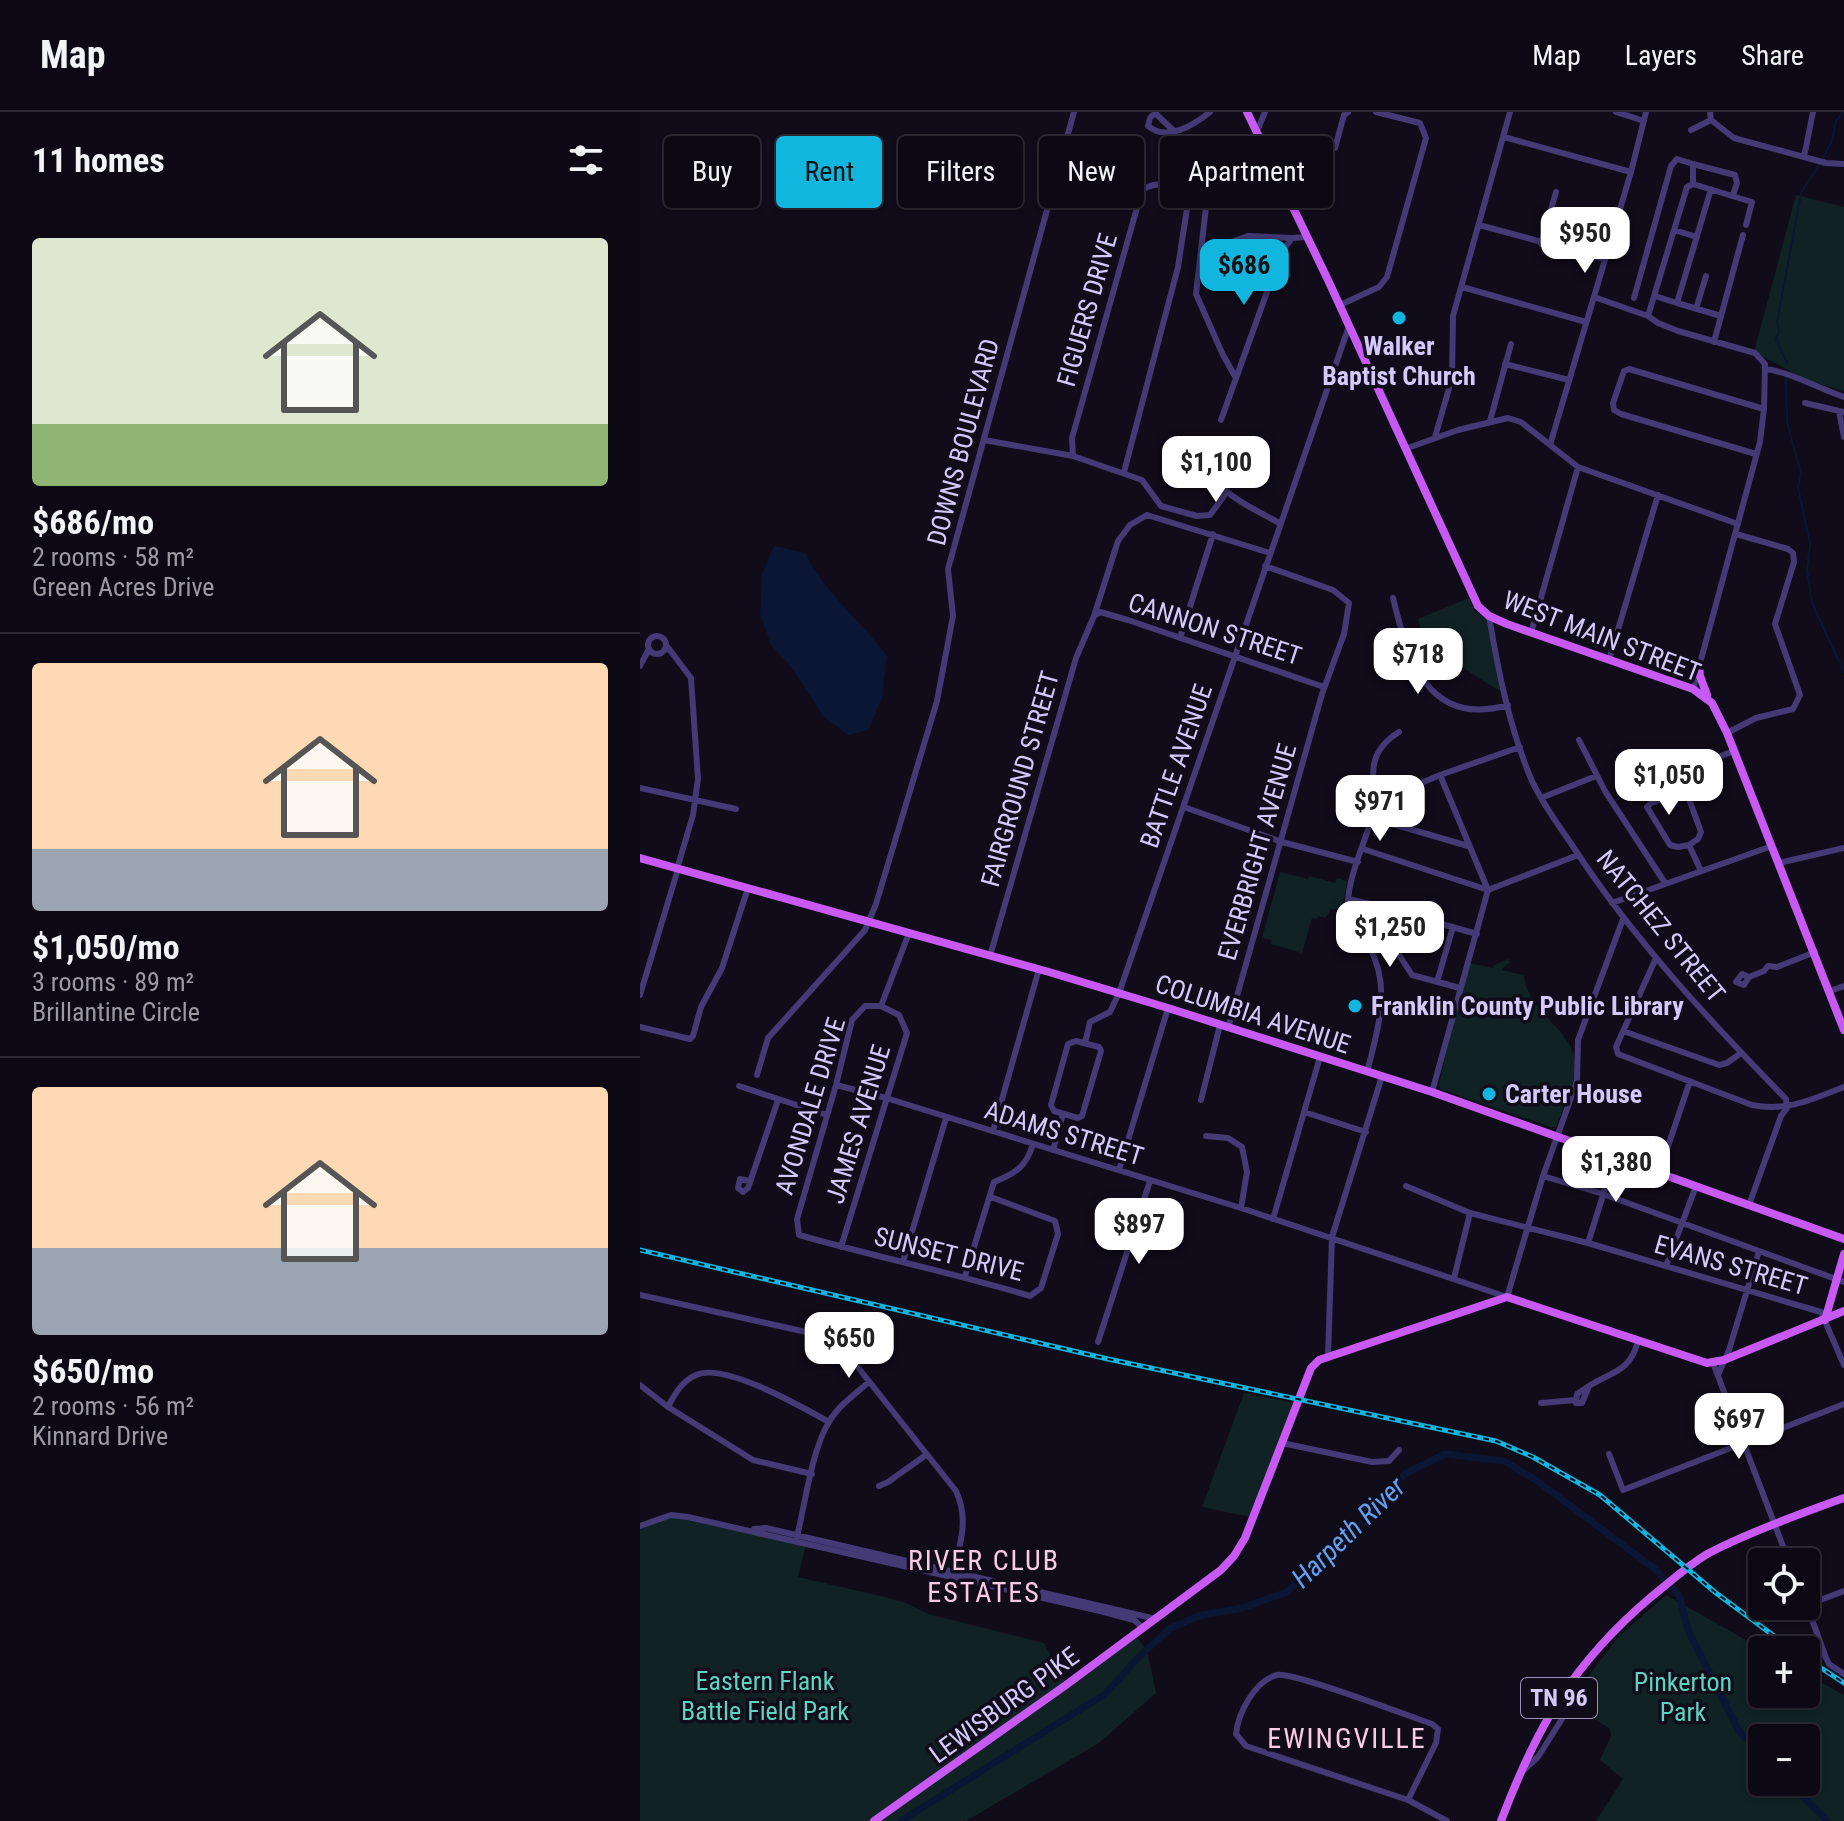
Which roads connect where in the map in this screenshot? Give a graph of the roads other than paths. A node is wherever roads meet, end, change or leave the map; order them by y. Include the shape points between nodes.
1 (1074, 112) edge
2 (1156, 112) edge
3 (1210, 112) edge
4 (1247, 112) edge
5 (1265, 112) edge
6 (1348, 112) edge
7 (1376, 112) edge
8 (1510, 112) edge
9 (1616, 112) edge
10 (1646, 112) edge
11 (1813, 112) edge
12 (1710, 116) edge
13 (1644, 121) junction
14 (1691, 130) dead end
15 (1174, 131) junction
16 (1257, 131) junction
17 (1259, 136) edge
18 (1504, 137) junction
19 (1333, 149) edge
20 (1804, 157) junction
21 (1693, 164) junction
22 (1844, 164) edge
23 (1631, 172) junction
24 (1160, 184) edge
25 (1693, 184) junction
26 (1711, 189) junction
27 (1556, 192) dead end
28 (1734, 196) junction
29 (1187, 208) edge
30 (1206, 208) edge
31 (1293, 208) edge
32 (1479, 225) junction
33 (1746, 225) dead end
34 (1674, 230) junction
35 (1743, 235) dead end
36 (1307, 237) junction
37 (1697, 237) junction
38 (1292, 238) junction
39 (1541, 244) junction
40 (1203, 252) junction
41 (1605, 259) junction
42 (1641, 272) junction
43 (1706, 276) dead end
44 (1660, 278) junction
45 (1462, 287) junction
46 (1655, 296) junction
47 (1594, 297) junction
48 (1634, 298) dead end
49 (1677, 303) junction
50 (1340, 305) junction
51 (1696, 309) junction
52 (1648, 316) junction
53 (1721, 316) junction
54 (1586, 322) junction
55 (1349, 326) junction
56 (1714, 342) junction
57 (1511, 344) dead end
58 (1505, 364) junction
59 (1766, 369) junction
60 (1236, 378) junction
61 (1569, 380) junction
62 (1844, 397) edge
63 (1805, 403) dead end
64 (1764, 409) junction
65 (1842, 412) edge
66 (1221, 420) dead end
67 (1490, 421) junction
68 (1435, 437) junction
69 (1844, 437) edge
70 (984, 440) junction
71 (1197, 445) dead end
72 (1550, 445) junction
73 (1405, 449) junction
74 (1756, 454) junction
75 (1073, 456) junction
76 (1578, 467) junction
77 (1124, 472) junction
78 (1226, 493) junction
79 (1658, 495) junction
80 (1279, 523) junction
81 (1738, 524) junction
82 (1213, 534) junction
83 (1736, 534) junction
84 (1270, 553) junction
85 (1265, 566) junction
86 (1393, 598) dead end
87 (1094, 616) junction
88 (1489, 616) junction
89 (1507, 624) junction
90 (1531, 633) junction
91 (1181, 634) junction
92 (1493, 642) junction
93 (666, 645) junction
94 (649, 649) junction
95 (658, 654) junction
96 (674, 656) junction
97 (1235, 657) junction
98 (1609, 660) junction
99 (641, 665) edge
100 (1699, 665) junction
101 (1324, 687) junction
102 (1693, 689) junction
103 (1712, 703) junction
104 (1508, 705) junction
105 (1399, 732) dead end
106 (1727, 733) junction
107 (1579, 740) dead end
108 (1520, 747) junction
109 (1734, 751) junction
110 (1700, 765) junction
111 (1440, 775) junction
112 (1596, 776) junction
113 (640, 788) edge
114 (1541, 798) junction
115 (1381, 800) junction
116 (695, 802) junction
117 (1184, 807) junction
118 (736, 809) dead end
119 (1372, 818) junction
120 (1282, 842) junction
121 (1689, 845) junction
122 (1468, 846) junction
123 (1772, 846) junction
124 (1363, 849) junction
125 (1843, 850) edge
126 (1578, 855) junction
127 (640, 858) edge
128 (1358, 862) junction
129 (1779, 863) junction
130 (678, 869) junction
131 (1701, 871) junction
132 (1665, 883) junction
133 (748, 888) junction
134 (1488, 890) junction
135 (1348, 899) junction
136 (1612, 903) junction
137 (1378, 906) junction
138 (1623, 919) junction
139 (868, 922) junction
140 (1453, 927) junction
141 (909, 933) junction
142 (1477, 934) junction
143 (1815, 952) junction
144 (990, 956) junction
145 (1656, 958) junction
146 (1039, 969) junction
147 (1749, 977) dead end
148 (1437, 982) junction
149 (1844, 986) edge
150 (1460, 988) junction
151 (1830, 991) junction
152 (1119, 993) junction
153 (640, 995) edge
154 (881, 1006) junction
155 (1168, 1008) junction
156 (1224, 1026) junction
157 (640, 1027) edge
158 (1844, 1030) edge
159 (1623, 1031) junction
160 (1085, 1043) junction
161 (1741, 1053) junction
162 (1320, 1057) junction
163 (1367, 1072) junction
164 (757, 1075) dead end
165 (1382, 1076) junction
166 (1690, 1081) junction
167 (836, 1085) junction
168 (739, 1086) dead end
169 (1844, 1087) edge
170 (1432, 1092) junction
171 (886, 1098) junction
172 (778, 1100) junction
173 (1201, 1100) dead end
174 (1787, 1108) junction
175 (1304, 1112) junction
176 (1063, 1114) junction
177 (827, 1115) junction
178 (946, 1118) junction
179 (993, 1131) junction
180 (1366, 1132) junction
181 (1206, 1136) dead end
182 (1557, 1136) junction
183 (1033, 1144) junction
184 (1053, 1150) junction
185 (1615, 1157) junction
186 (1119, 1170) junction
187 (1659, 1173) junction
188 (1543, 1176) junction
189 (749, 1181) dead end
190 (1150, 1181) junction
191 (1406, 1186) dead end
192 (1696, 1186) junction
193 (1603, 1194) junction
194 (991, 1197) junction
195 (1749, 1205) junction
196 (1241, 1208) junction
197 (1470, 1213) junction
198 (1273, 1219) junction
199 (1682, 1223) junction
200 (1529, 1226) junction
201 (799, 1235) joint
202 (1332, 1237) junction
203 (1844, 1239) edge
204 (1588, 1243) junction
205 (841, 1247) junction
206 (1759, 1251) junction
207 (1844, 1254) edge
208 (903, 1262) junction
209 (1666, 1266) junction
210 (965, 1276) junction
211 (1454, 1278) junction
212 (1840, 1281) edge
213 (1746, 1290) junction
214 (640, 1295) edge
215 (1507, 1297) junction
216 (1844, 1311) edge
217 (1825, 1320) junction
218 (1638, 1341) junction
219 (1098, 1342) dead end
220 (1328, 1356) junction
221 (1724, 1360) junction
222 (1713, 1363) junction
223 (1844, 1365) edge
224 (1718, 1375) junction
225 (869, 1382) junction
226 (640, 1385) edge
227 (1541, 1403) dead end
228 (1844, 1404) edge
229 (668, 1407) junction
230 (829, 1422) junction
231 (1282, 1443) junction
232 (1744, 1443) junction
233 (1399, 1450) dead end
234 (1609, 1454) dead end
235 (926, 1455) junction
236 (812, 1474) junction
237 (879, 1486) dead end
238 (1844, 1498) edge
239 (1776, 1525) junction
240 (640, 1526) edge
241 (797, 1539) junction
242 (1784, 1548) edge
243 (952, 1574) junction
244 (1844, 1591) edge
245 (1820, 1599) edge
246 (1156, 1619) junction
247 (1812, 1620) edge
248 (1142, 1627) junction
249 (1844, 1674) edge
250 (1572, 1703) dead end
251 (1521, 1772) junction
252 (1408, 1800) junction
253 (874, 1821) edge
254 (1447, 1821) edge
255 (1501, 1821) edge

1 - 70 street, DOWNS BOULEVARD
2 - 15 street
2 - 15 street via 1150,129
3 - 15 street via 1194,125
4 - 16 main road, WEST MAIN STREET
5 - 16 street
6 - 19 street
7 - 50 street via 1420,123 1426,138 1387,277 1379,287
8 - 18 street
9 - 13 street
10 - 13 street
11 - 20 street
12 - 14 street
12 - 20 street via 1734,138
13 - 23 street
16 - 17 main road, WEST MAIN STREET
18 - 23 street
18 - 32 street
20 - 22 street
21 - 25 street
21 - 28 street via 1735,175
21 - 42 street via 1677,159 1671,166
23 - 41 street
24 - 75 street, FIGUERS DRIVE via 1142,190 1072,438
25 - 26 street
25 - 34 street via 1687,187
26 - 28 street
26 - 37 street
27 - 39 street
28 - 33 street via 1752,202
29 - 77 street via 1178,267
30 - 40 street
31 - 36 main road, WEST MAIN STREET
32 - 39 street
32 - 45 street
34 - 37 street
34 - 44 street
35 - 53 street
36 - 38 street
36 - 50 main road, WEST MAIN STREET
37 - 49 street
38 - 40 street via 1248,236
38 - 60 street via 1281,253
39 - 41 street
40 - 60 street via 1196,294
41 - 47 street
42 - 44 street
42 - 48 street
43 - 51 street
44 - 46 street
45 - 54 street
45 - 68 street via 1453,316 1452,378
46 - 49 street
46 - 52 street
47 - 52 street
47 - 54 street
49 - 51 street
50 - 55 main road, WEST MAIN STREET
51 - 53 street
52 - 56 street
53 - 56 street
54 - 61 street
55 - 73 main road, WEST MAIN STREET
55 - 80 street, BATTLE AVENUE
56 - 59 street via 1755,353
57 - 58 street
58 - 61 street
58 - 67 street
59 - 62 street
59 - 64 street
60 - 66 street
61 - 72 street
63 - 65 street
64 - 74 street
64 - 74 street via 1629,369 1613,403 1621,414
65 - 69 street
67 - 68 street
67 - 72 street via 1521,422
68 - 73 street
70 - 75 street
70 - 139 street, DOWNS BOULEVARD via 948,569 953,616 937,701
71 - 78 street via 1204,466
72 - 76 street
73 - 88 main road, WEST MAIN STREET via 1472,595
74 - 81 street
75 - 77 street
76 - 79 street
76 - 90 street
77 - 78 street via 1142,480 1161,506 1197,516 1210,515
78 - 80 street
79 - 81 street
79 - 98 street
80 - 84 street, BATTLE AVENUE
81 - 83 street
82 - 84 street
82 - 87 street via 1159,516 1138,518 1118,541
82 - 91 street
83 - 100 street
83 - 106 street via 1793,553 1775,624 1800,695 1793,709 1756,718
84 - 85 street, BATTLE AVENUE
85 - 97 street, BATTLE AVENUE
85 - 101 street, EVERBRIGHT AVENUE via 1333,590 1349,603 1344,634
86 - 104 street via 1412,664 1439,695 1465,710
87 - 91 street, CANNON STREET via 1100,612
87 - 144 street, FAIRGROUND STREET via 1076,658
88 - 89 main road, WEST MAIN STREET
88 - 92 street, NATCHEZ STREET
89 - 90 main road, WEST MAIN STREET
89 - 92 street via 1496,629
90 - 98 main road, WEST MAIN STREET
91 - 97 street, CANNON STREET
92 - 104 street, NATCHEZ STREET
93 - 94 street via 663,637 654,636
93 - 95 street
93 - 96 street
94 - 95 street
94 - 99 street
95 - 96 street
95 - 99 street
96 - 116 street via 691,678
97 - 101 street, CANNON STREET
97 - 117 street, BATTLE AVENUE
98 - 102 main road, WEST MAIN STREET
100 - 102 street
100 - 103 main road
101 - 120 street, EVERBRIGHT AVENUE
102 - 103 main road, WEST MAIN STREET
103 - 106 main road, WEST MAIN STREET
104 - 108 street, NATCHEZ STREET
105 - 115 street via 1383,742 1374,766
106 - 109 main road, WEST MAIN STREET
107 - 112 street
108 - 111 street
108 - 114 street, NATCHEZ STREET
109 - 110 street
109 - 123 main road, WEST MAIN STREET
110 - 110 street via 1686,762 1647,778 1651,783
111 - 115 street
111 - 122 street
112 - 114 street
112 - 132 street
113 - 116 street
114 - 126 street, NATCHEZ STREET
115 - 119 street
116 - 118 street
116 - 130 street
117 - 120 street
117 - 152 street, BATTLE AVENUE
119 - 122 street
119 - 124 street
120 - 128 street
120 - 156 street, EVERBRIGHT AVENUE
121 - 121 street via 1670,845 1647,807 1681,793 1688,796 1701,832
121 - 131 street
122 - 134 street
123 - 129 main road, WEST MAIN STREET
123 - 131 street
124 - 128 street
124 - 134 street
125 - 129 street
126 - 134 street
126 - 136 street, NATCHEZ STREET
127 - 130 main road, COLUMBIA AVENUE
128 - 135 street
129 - 143 main road, WEST MAIN STREET
130 - 133 main road, COLUMBIA AVENUE
130 - 153 street
131 - 132 street
132 - 136 street
133 - 139 main road, COLUMBIA AVENUE
133 - 157 street via 693,1036
134 - 142 street
135 - 137 street
135 - 163 street via 1351,916 1370,946 1382,991
136 - 138 street, NATCHEZ STREET
137 - 140 street
137 - 148 street via 1376,919 1412,975
138 - 145 street, NATCHEZ STREET
138 - 182 street via 1578,1040 1577,1081
139 - 141 main road, COLUMBIA AVENUE
139 - 164 street, DOWNS BOULEVARD via 768,1038
140 - 142 street
140 - 148 street
141 - 144 main road, COLUMBIA AVENUE
141 - 154 street, JAMES AVENUE
142 - 150 street
143 - 147 street
143 - 151 main road, WEST MAIN STREET
144 - 146 main road, COLUMBIA AVENUE
145 - 159 street
145 - 161 street, NATCHEZ STREET
146 - 152 main road, COLUMBIA AVENUE
146 - 179 street
148 - 150 street
149 - 151 street
150 - 170 street
151 - 158 main road, WEST MAIN STREET
152 - 155 main road, COLUMBIA AVENUE
152 - 160 street via 1110,1012 1090,1022
154 - 167 street, AVONDALE DRIVE via 865,1006 852,1020
154 - 171 street, JAMES AVENUE via 899,1015 907,1033
155 - 156 main road, COLUMBIA AVENUE
155 - 186 street
156 - 162 main road, COLUMBIA AVENUE
156 - 173 street, EVERBRIGHT AVENUE
159 - 161 street via 1719,1065
159 - 166 street via 1618,1054
160 - 176 street via 1068,1044 1051,1105
160 - 176 street via 1101,1051 1082,1116
161 - 174 street, NATCHEZ STREET via 1786,1099
162 - 163 main road, COLUMBIA AVENUE
162 - 175 street
163 - 165 main road, COLUMBIA AVENUE
165 - 170 main road, COLUMBIA AVENUE
165 - 180 street
166 - 174 street via 1752,1105
166 - 187 street
167 - 171 street, ADAMS STREET
167 - 177 street, AVONDALE DRIVE
168 - 172 street
169 - 174 street
170 - 182 main road, COLUMBIA AVENUE
171 - 178 street, ADAMS STREET
171 - 205 street, JAMES AVENUE
172 - 177 street
172 - 189 street
174 - 195 street
175 - 180 street
175 - 198 street
176 - 184 street
177 - 201 street, AVONDALE DRIVE via 797,1219
178 - 179 street, ADAMS STREET
178 - 208 street
179 - 183 street, ADAMS STREET
180 - 202 street
181 - 196 street via 1228,1138 1242,1147 1247,1172
182 - 185 main road, COLUMBIA AVENUE
182 - 188 street
183 - 184 street, ADAMS STREET
183 - 194 street via 1017,1173 994,1182
184 - 186 street, ADAMS STREET
185 - 187 main road, COLUMBIA AVENUE
185 - 193 street
186 - 190 street, ADAMS STREET
187 - 192 main road, COLUMBIA AVENUE
188 - 193 street
188 - 200 street
190 - 196 street, ADAMS STREET
190 - 219 street
191 - 197 street, EVANS STREET
192 - 195 main road, COLUMBIA AVENUE
192 - 199 street
193 - 199 street
193 - 204 street
194 - 210 street
194 - 210 street, SUNSET DRIVE via 1055,1221 1058,1234 1041,1288 1030,1296
195 - 203 main road, COLUMBIA AVENUE
196 - 198 street, ADAMS STREET
197 - 200 street, EVANS STREET
197 - 211 street
198 - 202 street, ADAMS STREET
199 - 206 street
199 - 209 street
200 - 204 street, EVANS STREET
200 - 215 street
201 - 205 street, SUNSET DRIVE
202 - 211 street, ADAMS STREET
202 - 220 street
204 - 209 street, EVANS STREET
205 - 208 street, SUNSET DRIVE
206 - 212 street
206 - 213 street
207 - 212 main road
208 - 210 street, SUNSET DRIVE
209 - 213 street, EVANS STREET
211 - 215 street, ADAMS STREET
212 - 217 main road
213 - 217 street, EVANS STREET via 1821,1312
213 - 221 street
214 - 225 street via 815,1334 845,1351
215 - 218 main road
215 - 220 main road
216 - 217 main road
217 - 221 main road
217 - 223 street
218 - 222 main road
218 - 227 street via 1624,1368 1589,1386 1575,1400
220 - 231 main road, LEWISBURG PIKE via 1311,1368
221 - 222 main road
221 - 224 street
222 - 224 street
224 - 232 street
225 - 230 street
225 - 235 street
226 - 229 street
228 - 232 street
229 - 230 street via 675,1392 694,1375 707,1372 781,1395
229 - 236 street via 753,1460
230 - 236 street
231 - 233 street via 1372,1462 1389,1461
231 - 246 main road, LEWISBURG PIKE via 1234,1556
232 - 234 street via 1623,1490
232 - 239 street
235 - 237 street
235 - 243 street via 961,1501 963,1537
236 - 241 street
238 - 239 main road, TN 96
239 - 242 street
239 - 251 main road, TN 96 via 1709,1553 1621,1623 1576,1673 1540,1729
240 - 241 street via 671,1515 766,1528
241 - 243 street
243 - 246 street
243 - 248 street via 1113,1614
244 - 245 street
246 - 248 main road, LEWISBURG PIKE
247 - 249 street via 1829,1664
248 - 253 main road, LEWISBURG PIKE
250 - 251 street via 1538,1757
251 - 255 main road, TN 96
252 - 252 street via 1246,1746 1236,1734 1237,1718 1259,1687 1277,1675 1300,1678 1432,1724 1438,1729 1436,1743
252 - 254 street

